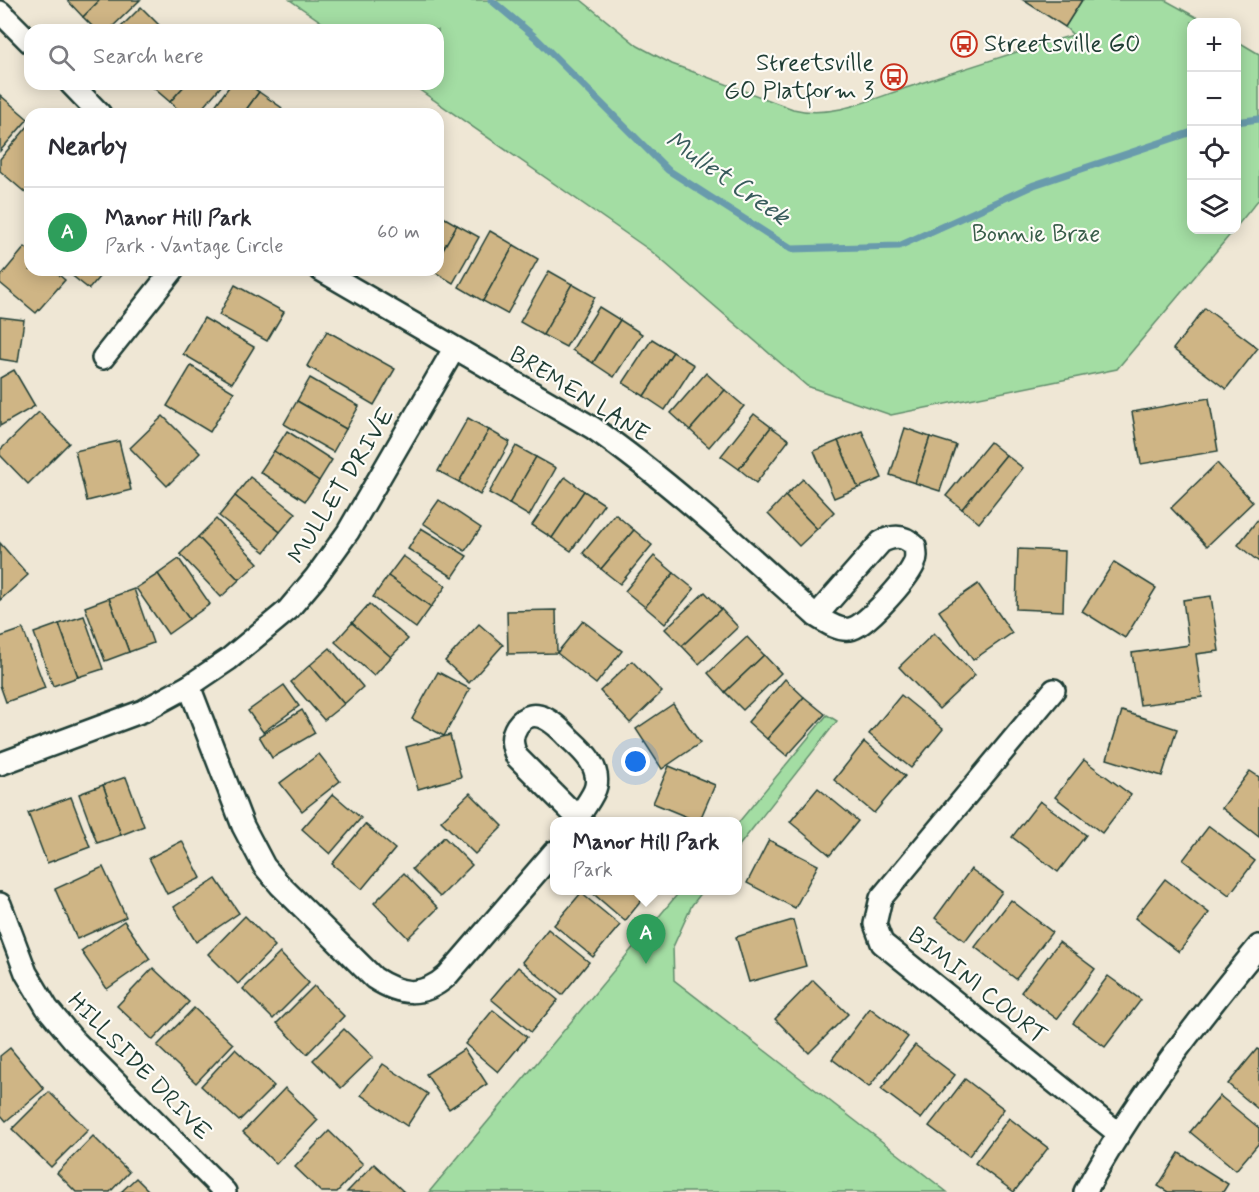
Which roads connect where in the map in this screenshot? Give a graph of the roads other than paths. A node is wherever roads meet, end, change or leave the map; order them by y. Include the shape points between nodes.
1 (0, 12) edge
2 (24, 36) edge
3 (77, 90) edge
4 (94, 108) edge
5 (168, 276) edge
6 (331, 276) edge
7 (454, 349) junction
8 (103, 358) dead end
9 (816, 616) junction
10 (189, 686) junction
11 (1054, 690) dead end
12 (0, 764) edge
13 (574, 817) edge
14 (579, 817) edge
15 (550, 858) edge
16 (0, 904) edge
17 (1259, 946) edge
18 (1118, 1133) junction
19 (225, 1192) edge
20 (1085, 1192) edge

1 - 2 street
3 - 4 street
5 - 8 street
6 - 7 street, BREMEN LANE
7 - 9 street, BREMEN LANE via 540,396 633,456
7 - 10 street, MULLET DRIVE via 348,532 315,578 260,635
9 - 9 street, BREMEN LANE via 881,542 894,536 915,546 917,555 910,571 869,619 851,629 842,629
10 - 12 street, MULLET DRIVE via 143,711
10 - 15 street via 243,826 264,866 374,978 389,988 407,993 437,985
11 - 18 street, BIMINI COURT via 881,898 875,924 882,943
13 - 14 street via 517,757 512,746 513,733 526,718 552,720 592,764 597,775 596,787
16 - 19 street, HILLSIDE DRIVE via 26,973 47,1008
17 - 18 street via 1200,1018
18 - 20 street

